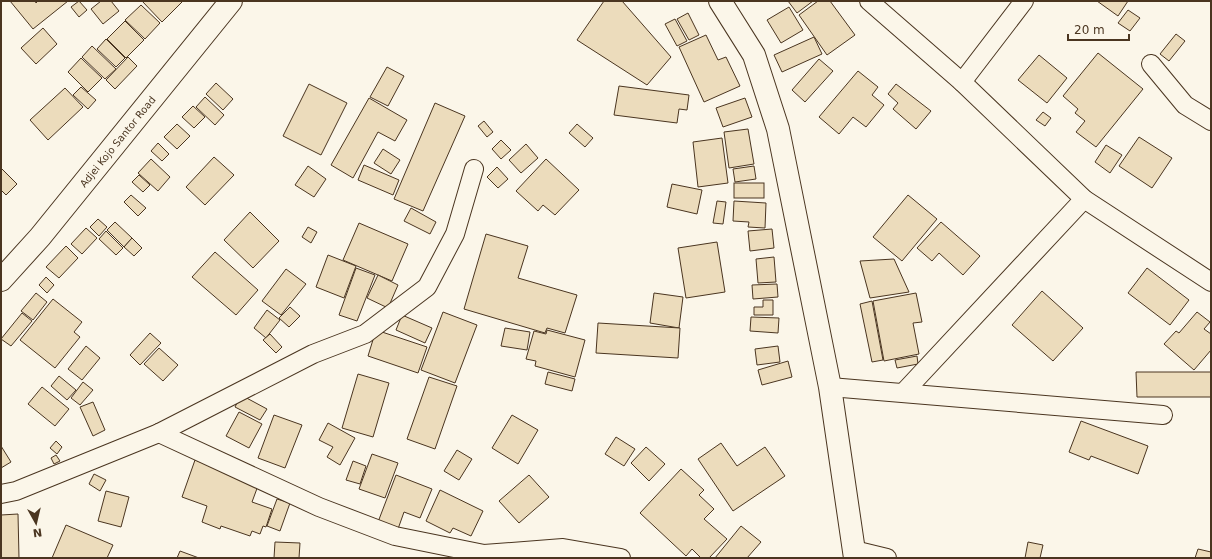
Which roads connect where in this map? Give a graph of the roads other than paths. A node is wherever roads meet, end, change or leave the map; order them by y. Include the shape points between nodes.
1 (231, 1) edge
2 (720, 1) edge
3 (869, 1) edge
4 (1024, 1) edge
5 (1151, 64) dead end
6 (962, 82) junction
7 (1211, 121) edge
8 (474, 169) dead end
9 (1084, 199) junction
10 (1, 280) edge
11 (1211, 282) edge
12 (830, 387) junction
13 (904, 392) junction
14 (1163, 416) dead end
15 (158, 432) junction
16 (1, 494) edge
17 (854, 554) edge
18 (621, 558) edge
19 (887, 558) edge

1 - 10 street, Adjei Kojo Santor Road via 40,237
2 - 12 street via 754,56 778,129
3 - 6 street
4 - 6 street
5 - 7 street via 1185,105
6 - 9 street
8 - 15 street via 456,234 427,287 365,334 313,354
9 - 11 street
9 - 13 street
12 - 13 street
12 - 17 street
13 - 14 street
15 - 16 street via 16,491
15 - 18 street via 319,508 395,536 484,554 563,548
17 - 19 street

